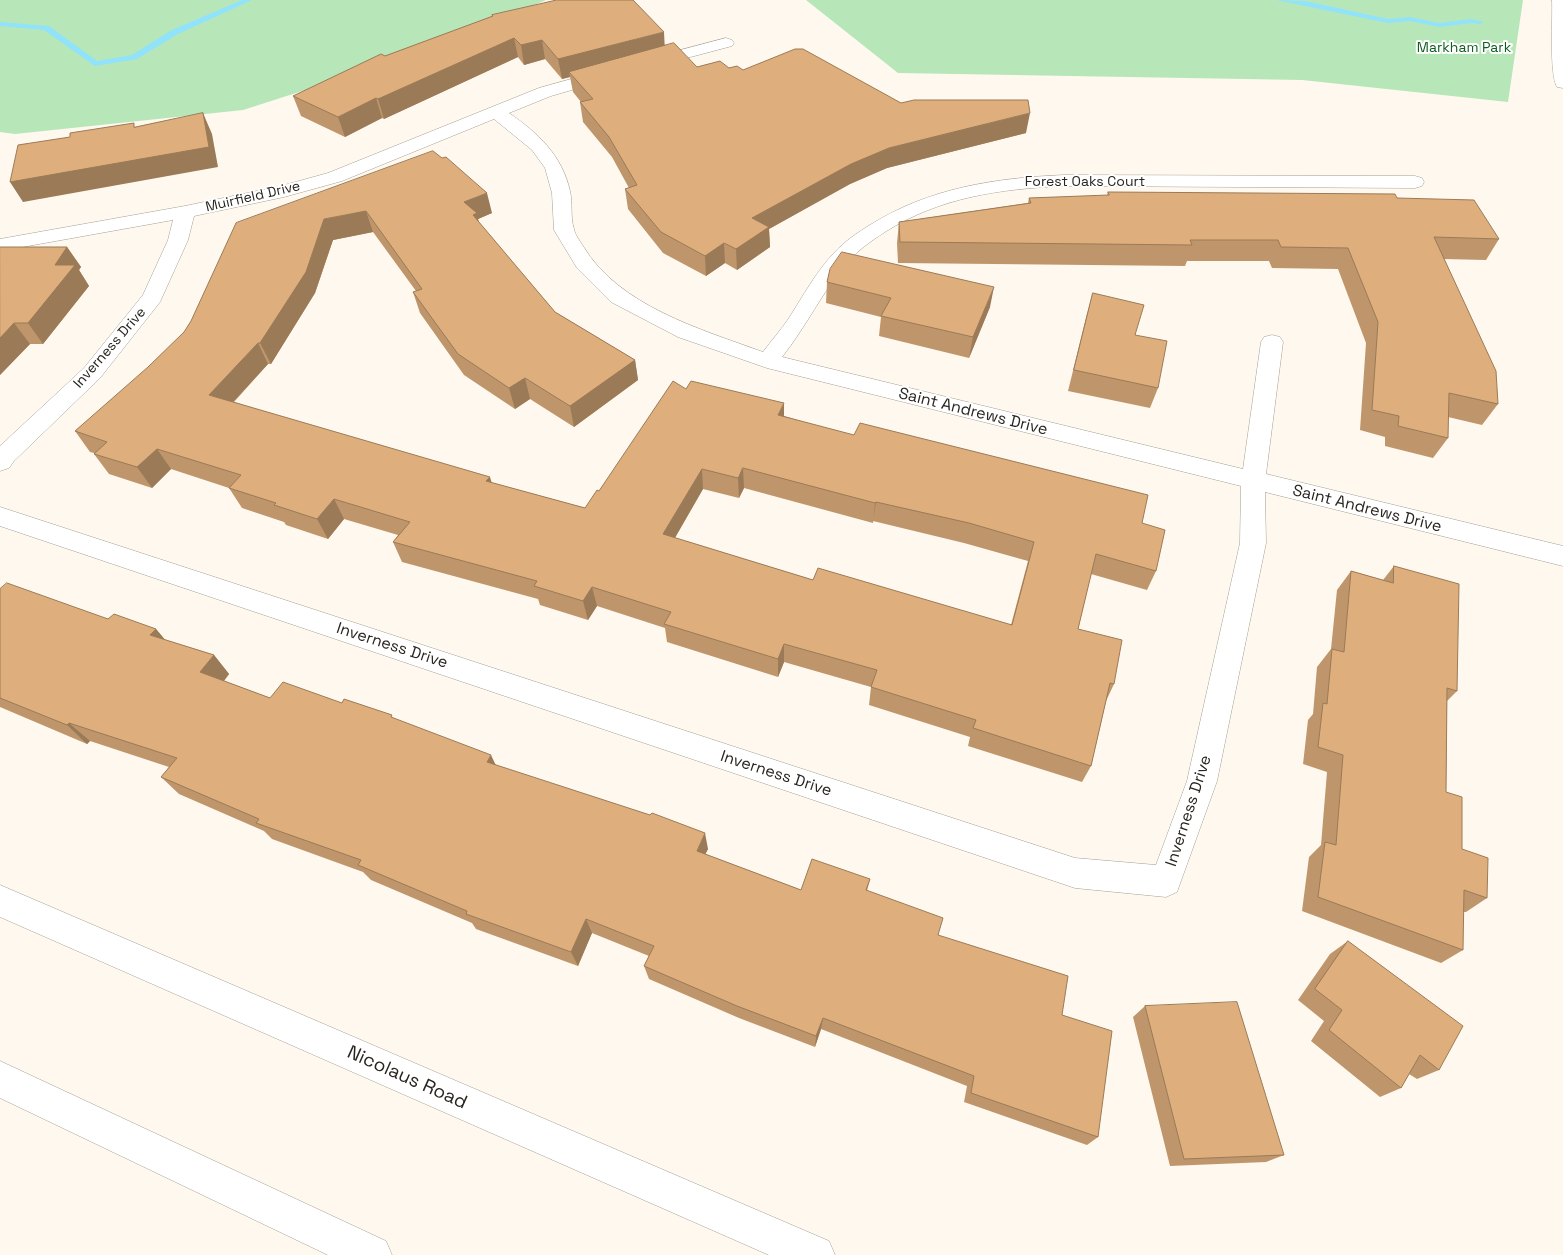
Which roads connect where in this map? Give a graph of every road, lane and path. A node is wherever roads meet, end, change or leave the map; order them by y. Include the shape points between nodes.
1 (1560, 0) edge
2 (726, 43) dead end
3 (1563, 83) edge
4 (496, 112) junction
5 (1415, 182) dead end
6 (185, 212) junction
7 (0, 245) edge
8 (1272, 342) dead end
9 (768, 361) junction
10 (0, 462) edge
11 (1253, 481) junction
12 (0, 516) edge
13 (1563, 556) edge
14 (0, 901) edge
15 (0, 1079) edge
16 (372, 1255) edge
17 (815, 1255) edge

1 - 3 street
2 - 4 street, Muirfield Drive via 545,92
4 - 6 street, Muirfield Drive via 335,177
4 - 9 street, Saint Andrews Drive via 539,146 554,168 561,193 564,230 584,264 618,296 686,332
5 - 9 street, Forest Oaks Court via 1033,180 951,194 912,208 883,223 856,243 828,274
6 - 7 street, Muirfield Drive
6 - 10 street, Inverness Drive via 178,240 153,297 92,373
8 - 11 street
9 - 11 street, Saint Andrews Drive
11 - 12 street, Inverness Drive via 1253,544 1204,772 1166,881 1075,873
11 - 13 street, Saint Andrews Drive
14 - 17 street, Nicolaus Road
15 - 16 street

